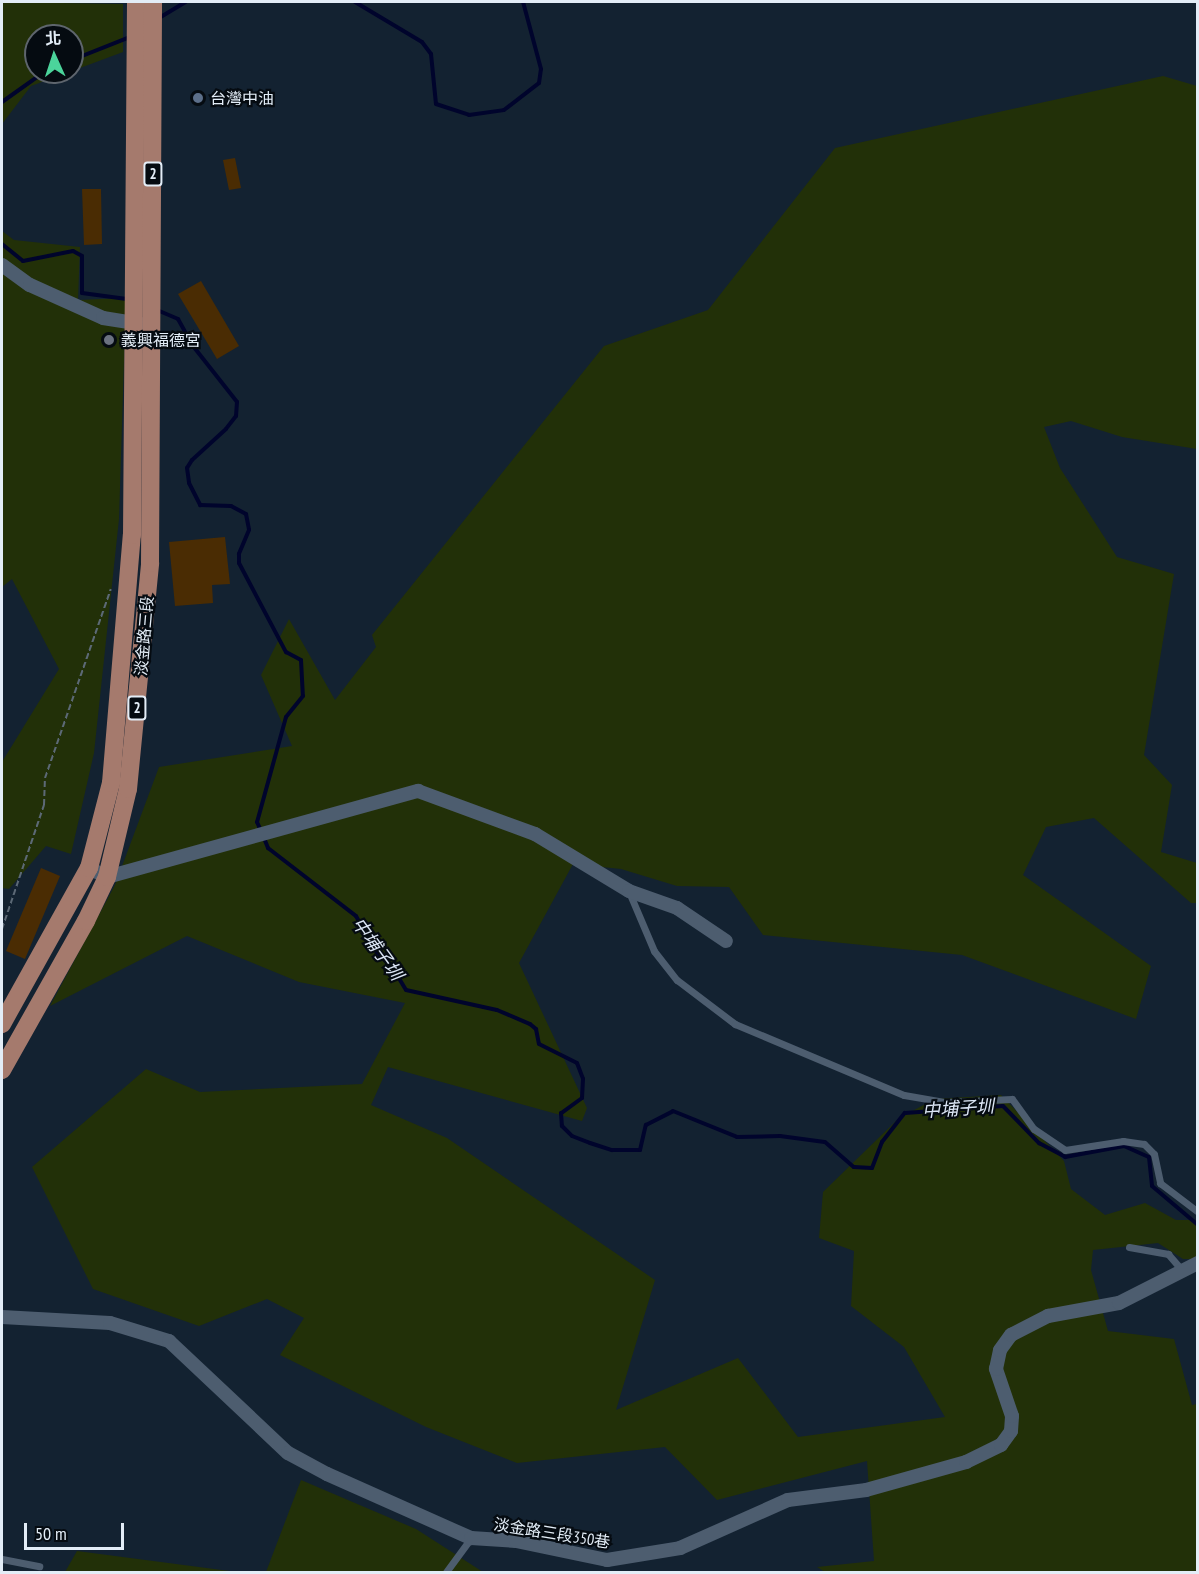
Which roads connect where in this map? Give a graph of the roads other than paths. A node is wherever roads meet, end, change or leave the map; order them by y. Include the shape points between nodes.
1 (144, 7) edge
2 (2, 265) edge
3 (144, 319) junction
4 (89, 868) junction
5 (106, 877) junction
6 (629, 891) junction
7 (726, 941) dead end
8 (2, 1024) edge
9 (2, 1070) edge
10 (1197, 1212) edge
11 (1129, 1247) dead end
12 (1197, 1263) edge
13 (1181, 1269) junction
14 (2, 1317) edge
15 (471, 1538) junction
16 (2, 1559) edge
17 (39, 1566) dead end
18 (446, 1572) edge

1 - 3 main road, 2
2 - 3 street via 30,285 103,318
3 - 4 main road, 淡金路三段 / 2 via 120,708 111,783
3 - 5 main road, 淡金路三段 / 2 via 150,563 145,638 128,789
4 - 5 street
4 - 8 main road, 淡金路三段 / 2
5 - 6 street via 418,791 535,834
5 - 9 main road, 淡金路三段 / 2 via 86,921
6 - 7 street via 677,908
6 - 10 lane via 654,951 677,980 735,1024 904,1095 945,1102 1012,1099 1034,1129 1065,1150 1123,1141 1144,1144 1155,1154 1160,1182
11 - 13 lane via 1168,1254
12 - 13 street, 淡金路三段350巷
13 - 15 street, 淡金路三段350巷 via 1119,1303 1048,1316 1011,1335 1000,1350 996,1369 1012,1416 1011,1431 1001,1445 966,1462 866,1490 788,1500 680,1548 607,1560 516,1541
14 - 15 street, 淡金路三段350巷 via 110,1323 169,1341 288,1453
15 - 18 lane
16 - 17 lane

